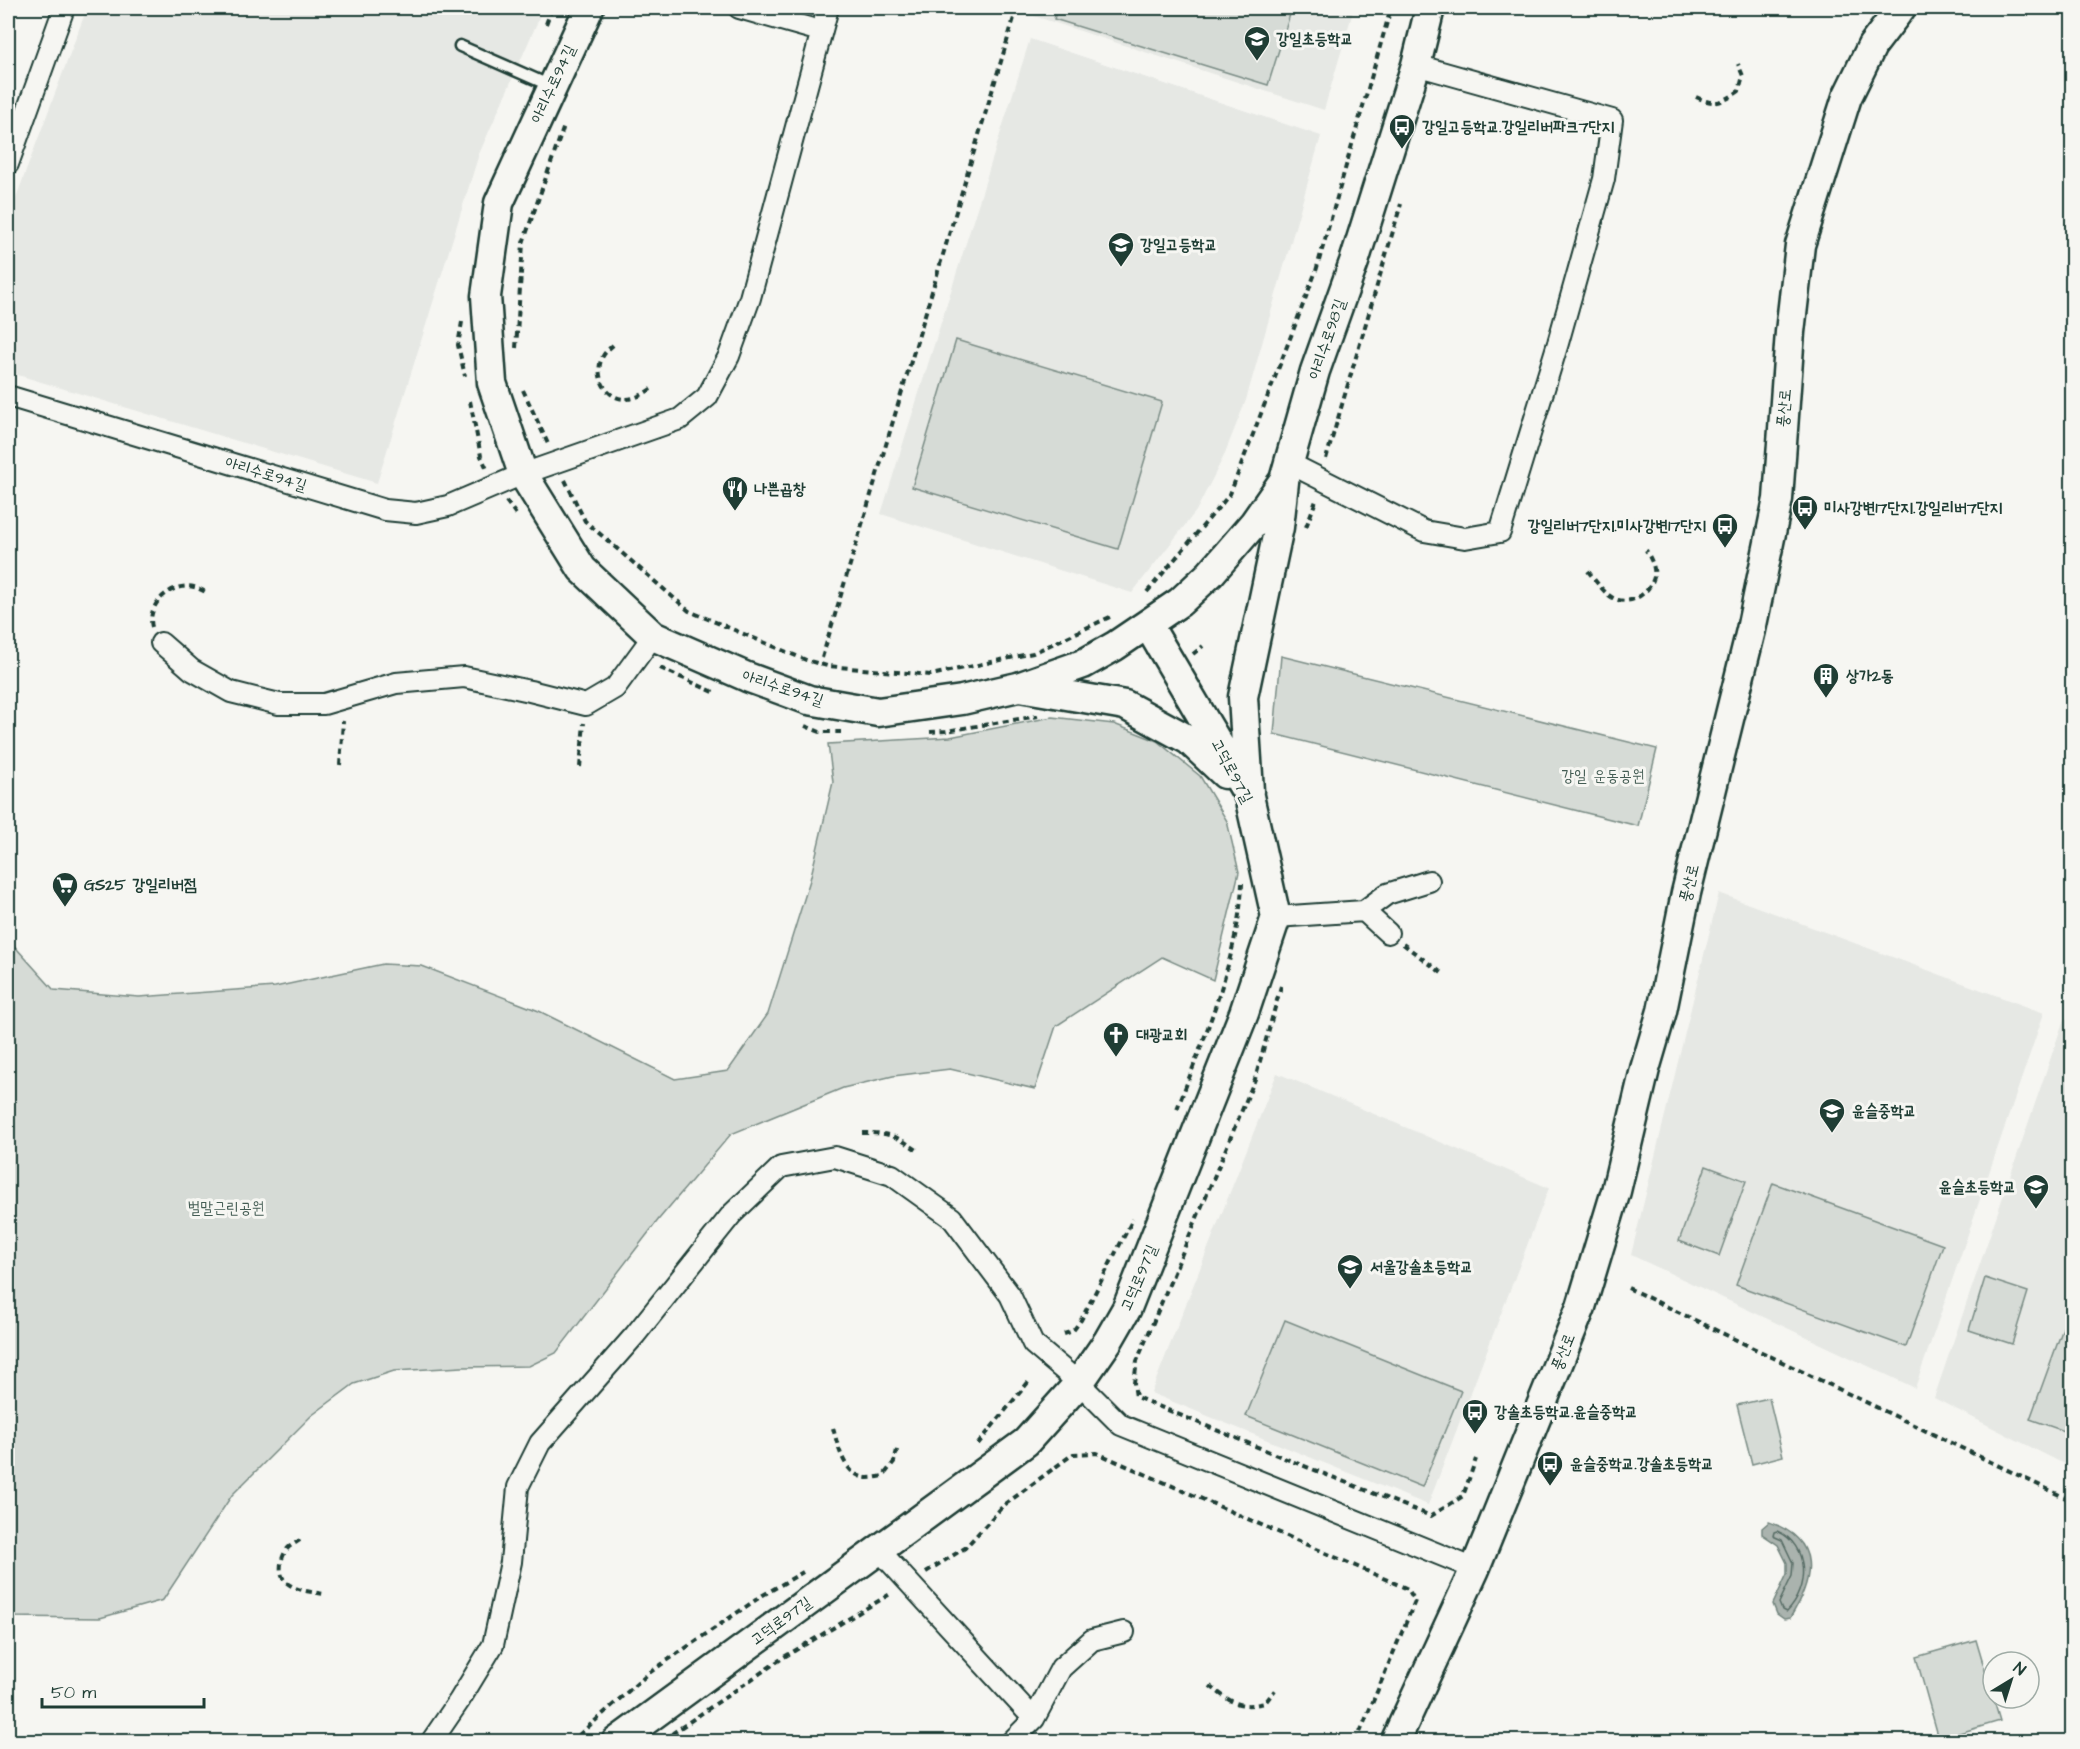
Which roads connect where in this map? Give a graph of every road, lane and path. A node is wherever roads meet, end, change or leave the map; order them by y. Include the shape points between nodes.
1 (64, 8) edge
2 (552, 8) edge
3 (589, 8) edge
4 (739, 8) edge
5 (828, 8) edge
6 (1017, 8) edge
7 (1391, 8) edge
8 (1430, 8) edge
9 (1901, 8) edge
10 (546, 24) dead end
11 (820, 30) junction
12 (460, 46) dead end
13 (1416, 64) junction
14 (1738, 64) dead end
15 (552, 86) junction
16 (1696, 97) dead end
17 (568, 115) dead end
18 (8, 164) edge
19 (1404, 193) dead end
20 (613, 345) dead end
21 (516, 349) dead end
22 (519, 383) dead end
23 (651, 389) dead end
24 (8, 396) edge
25 (556, 463) junction
26 (1287, 471) junction
27 (523, 474) junction
28 (1320, 478) junction
29 (1302, 536) dead end
30 (1646, 550) dead end
31 (1588, 571) dead end
32 (207, 593) dead end
33 (1145, 595) dead end
34 (1117, 614) dead end
35 (1148, 625) junction
36 (653, 636) junction
37 (161, 643) joint
38 (822, 658) dead end
39 (1018, 687) junction
40 (585, 720) dead end
41 (343, 721) dead end
42 (340, 765) dead end
43 (580, 767) dead end
44 (1249, 796) junction
45 (1241, 874) dead end
46 (1429, 881) dead end
47 (1364, 911) junction
48 (1276, 917) junction
49 (1388, 933) joint
50 (1443, 974) dead end
51 (1175, 1113) dead end
52 (862, 1133) dead end
53 (920, 1152) dead end
54 (1137, 1209) dead end
55 (1628, 1288) dead end
56 (1064, 1334) dead end
57 (1030, 1380) dead end
58 (1079, 1383) junction
59 (1136, 1396) dead end
60 (833, 1428) dead end
61 (898, 1446) dead end
62 (974, 1449) dead end
63 (1476, 1459) dead end
64 (2073, 1501) edge
65 (300, 1540) dead end
66 (879, 1550) junction
67 (1475, 1569) junction
68 (804, 1571) dead end
69 (909, 1583) junction
70 (324, 1594) dead end
71 (1124, 1632) dead end
72 (1210, 1686) dead end
73 (1275, 1690) dead end
74 (1034, 1719) junction
75 (431, 1742) edge
76 (571, 1742) edge
77 (616, 1742) edge
78 (665, 1742) edge
79 (1011, 1742) edge
80 (1356, 1742) edge
81 (1395, 1742) edge

1 - 18 street
2 - 10 path
3 - 15 street, 아리수로94길
4 - 11 street
5 - 11 street
6 - 38 path
7 - 33 path via 1316,271 1230,494
8 - 13 street, 아리수로98길
9 - 67 street, 풍산로 via 1872,46 1847,97 1800,245 1778,499 1662,1011 1616,1191 1581,1307
11 - 25 street via 750,298 729,356 707,397 680,419
12 - 15 lane
13 - 26 street, 아리수로98길 via 1315,371
13 - 28 street via 1612,120 1604,178 1500,532 1465,538 1424,531
14 - 16 path via 1743,76 1740,91 1726,101 1709,103
15 - 27 street, 아리수로94길 via 499,203 486,296 492,383
17 - 21 path via 523,243
19 - 28 path
20 - 23 path via 603,356 599,370 601,382 611,394 630,399
22 - 25 path
24 - 27 street, 아리수로94길 via 385,510 416,513 448,507
25 - 27 street
25 - 34 path via 585,521 689,611 827,666 931,675 1033,653
26 - 28 street
26 - 35 street, 아리수로98길 via 1254,523 1209,574
26 - 44 street via 1243,697
27 - 36 street, 아리수로94길 via 582,569
28 - 29 path via 1320,492
30 - 31 path via 1653,562 1654,576 1646,591 1633,600 1616,600
32 - 37 path via 195,587 179,587 162,596 150,625
35 - 39 street, 아리수로94길 via 1083,664
35 - 44 street, 고덕로97길
36 - 37 street via 615,688 586,705 464,677 396,683 324,704 279,704 231,692 192,670
36 - 39 street, 아리수로94길 via 809,700 878,712
39 - 44 street via 1125,705 1189,740
40 - 43 path
41 - 42 path
44 - 48 street, 고덕로97길
45 - 51 path via 1234,944
46 - 47 street via 1387,894
47 - 48 street
47 - 49 street
48 - 58 street, 고덕로97길 via 1244,1013 1127,1308
49 - 50 path
52 - 53 path via 897,1136
54 - 56 path via 1081,1320 1073,1331
55 - 64 path
57 - 62 path
58 - 66 street, 고덕로97길 via 1026,1442
58 - 67 street via 1121,1425
58 - 75 street via 1033,1344 1010,1294 952,1218 892,1174 835,1157 781,1167 732,1214 635,1335 540,1443 518,1487 511,1562 493,1645
59 - 63 path via 1431,1516 1463,1496
60 - 61 path via 840,1455 852,1471 866,1478 883,1476 894,1462
65 - 70 path via 287,1548 280,1572 285,1582 297,1589
66 - 69 street
66 - 77 street, 고덕로97길
67 - 81 street, 풍산로
68 - 76 path via 650,1673
69 - 74 street
69 - 78 path via 784,1657
69 - 80 path via 965,1548 1003,1506 1073,1454 1097,1453 1408,1589 1415,1601
71 - 74 street via 1092,1640 1061,1668
72 - 73 path via 1227,1700 1247,1707 1265,1703
74 - 79 street

